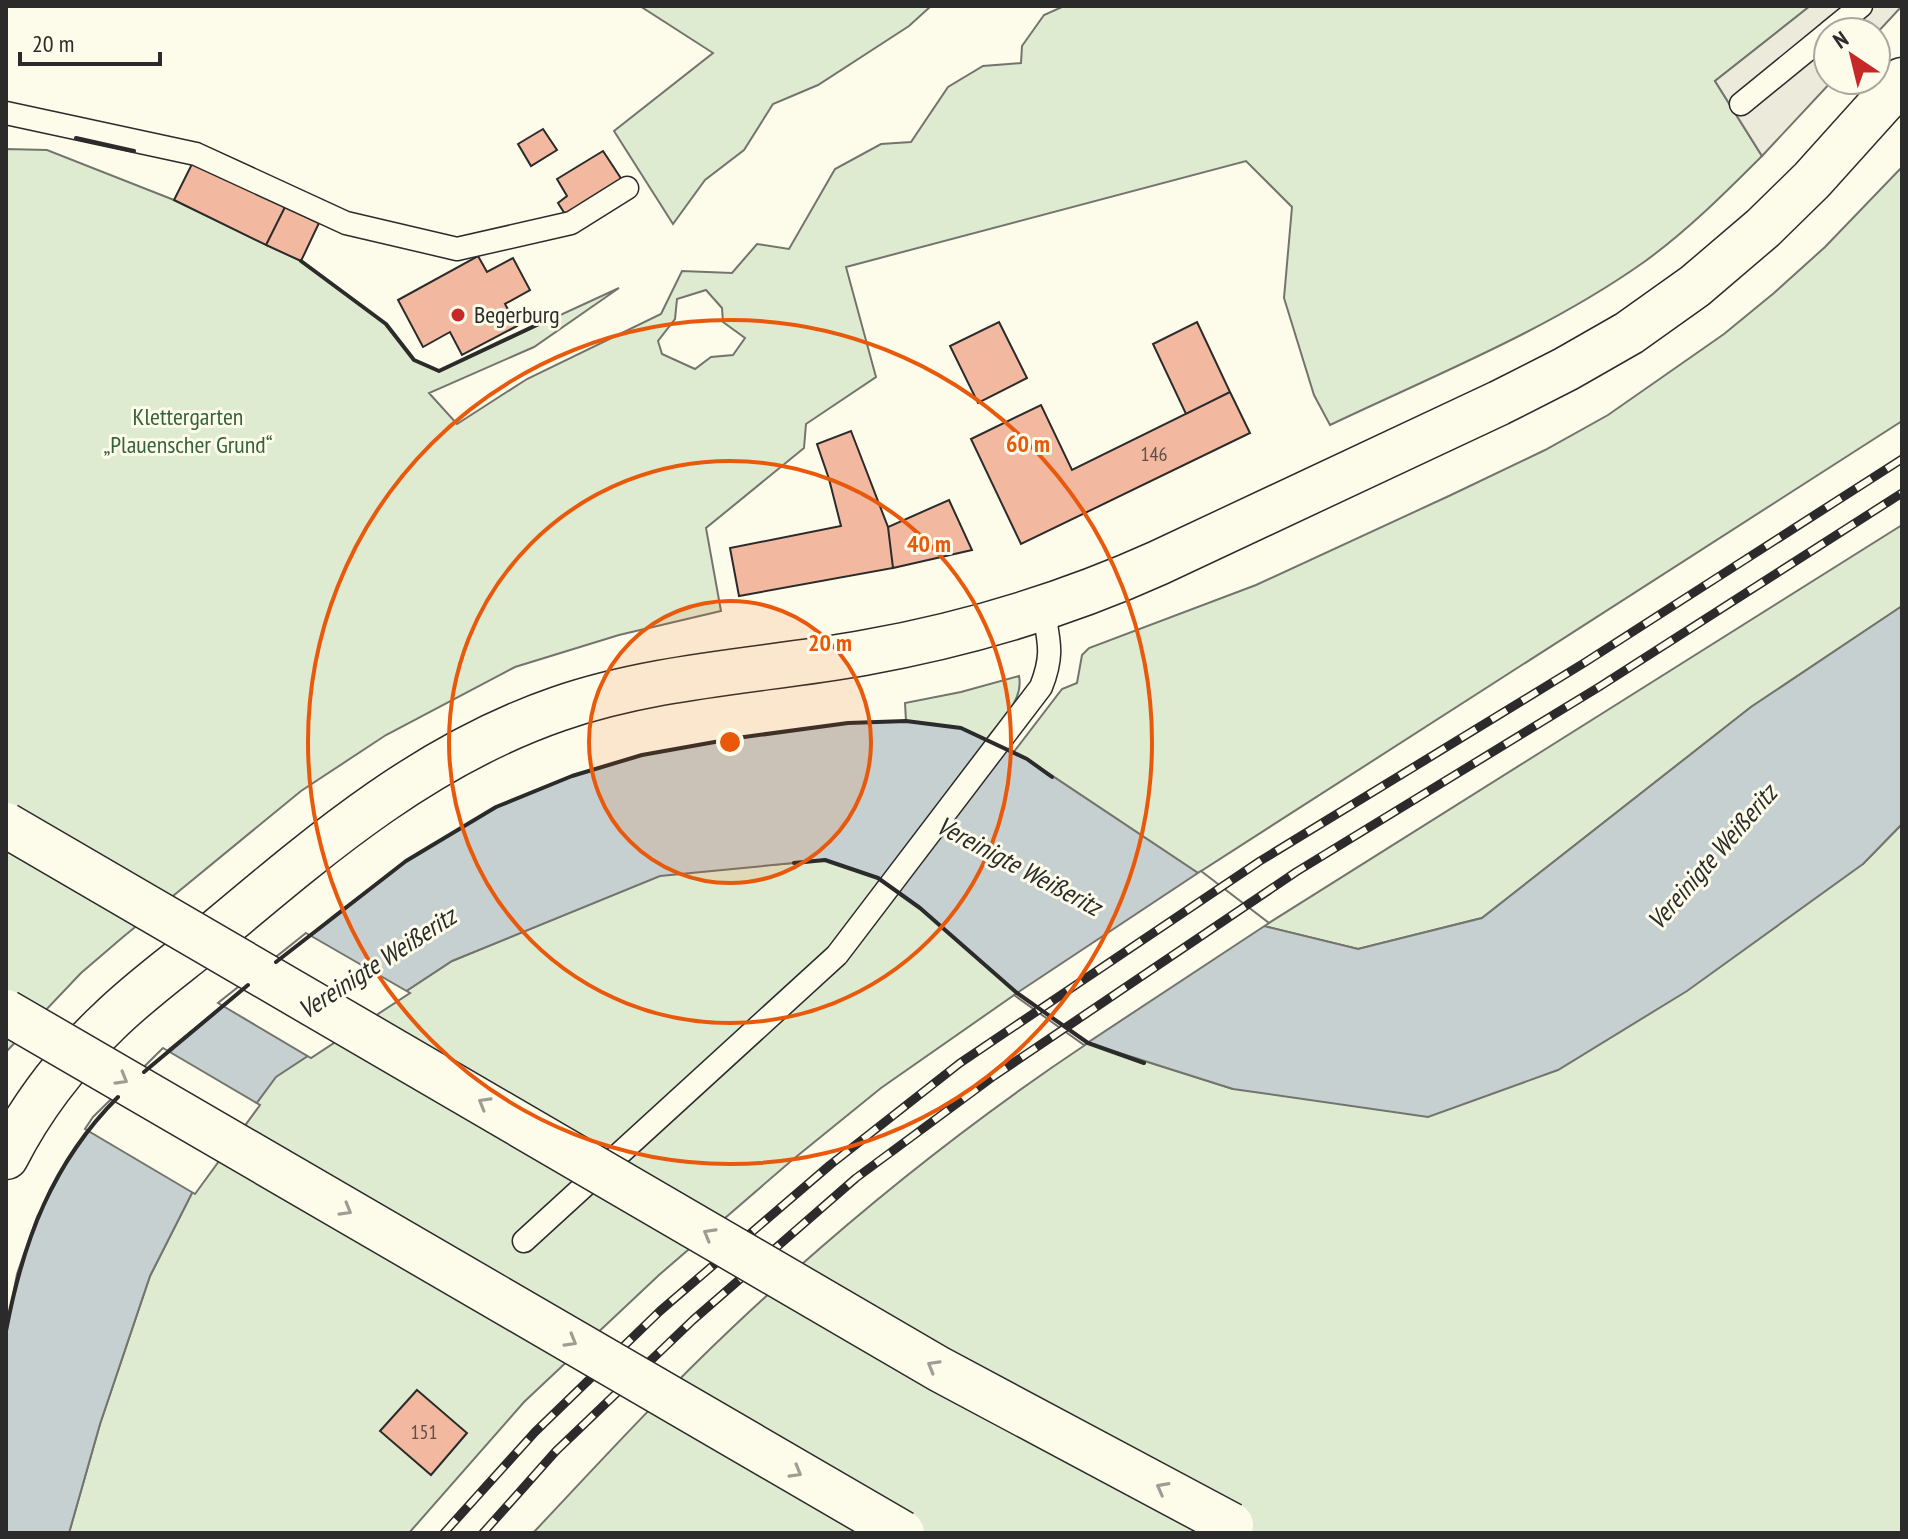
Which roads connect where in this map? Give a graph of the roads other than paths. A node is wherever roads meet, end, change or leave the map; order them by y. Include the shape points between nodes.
1 (1812, 47) edge
2 (1902, 80) edge
3 (1741, 104) dead end
4 (6, 113) edge
5 (627, 188) dead end
6 (1043, 608) junction
7 (6, 825) edge
8 (6, 1012) edge
9 (6, 1157) edge
10 (524, 1241) dead end
11 (1231, 1525) dead end
12 (902, 1533) edge

1 - 3 lane
2 - 6 main road via 1763,228 1629,333 1499,403 1134,574
4 - 5 lane via 196,154 346,223 457,249 571,223
6 - 9 main road via 865,653 623,691 516,725 451,756 388,794 304,858 108,1022 61,1073
6 - 10 lane via 1050,664 1041,687 837,955
11 -> 7 main road, bridge via 939,1369
8 -> 12 main road, bridge

